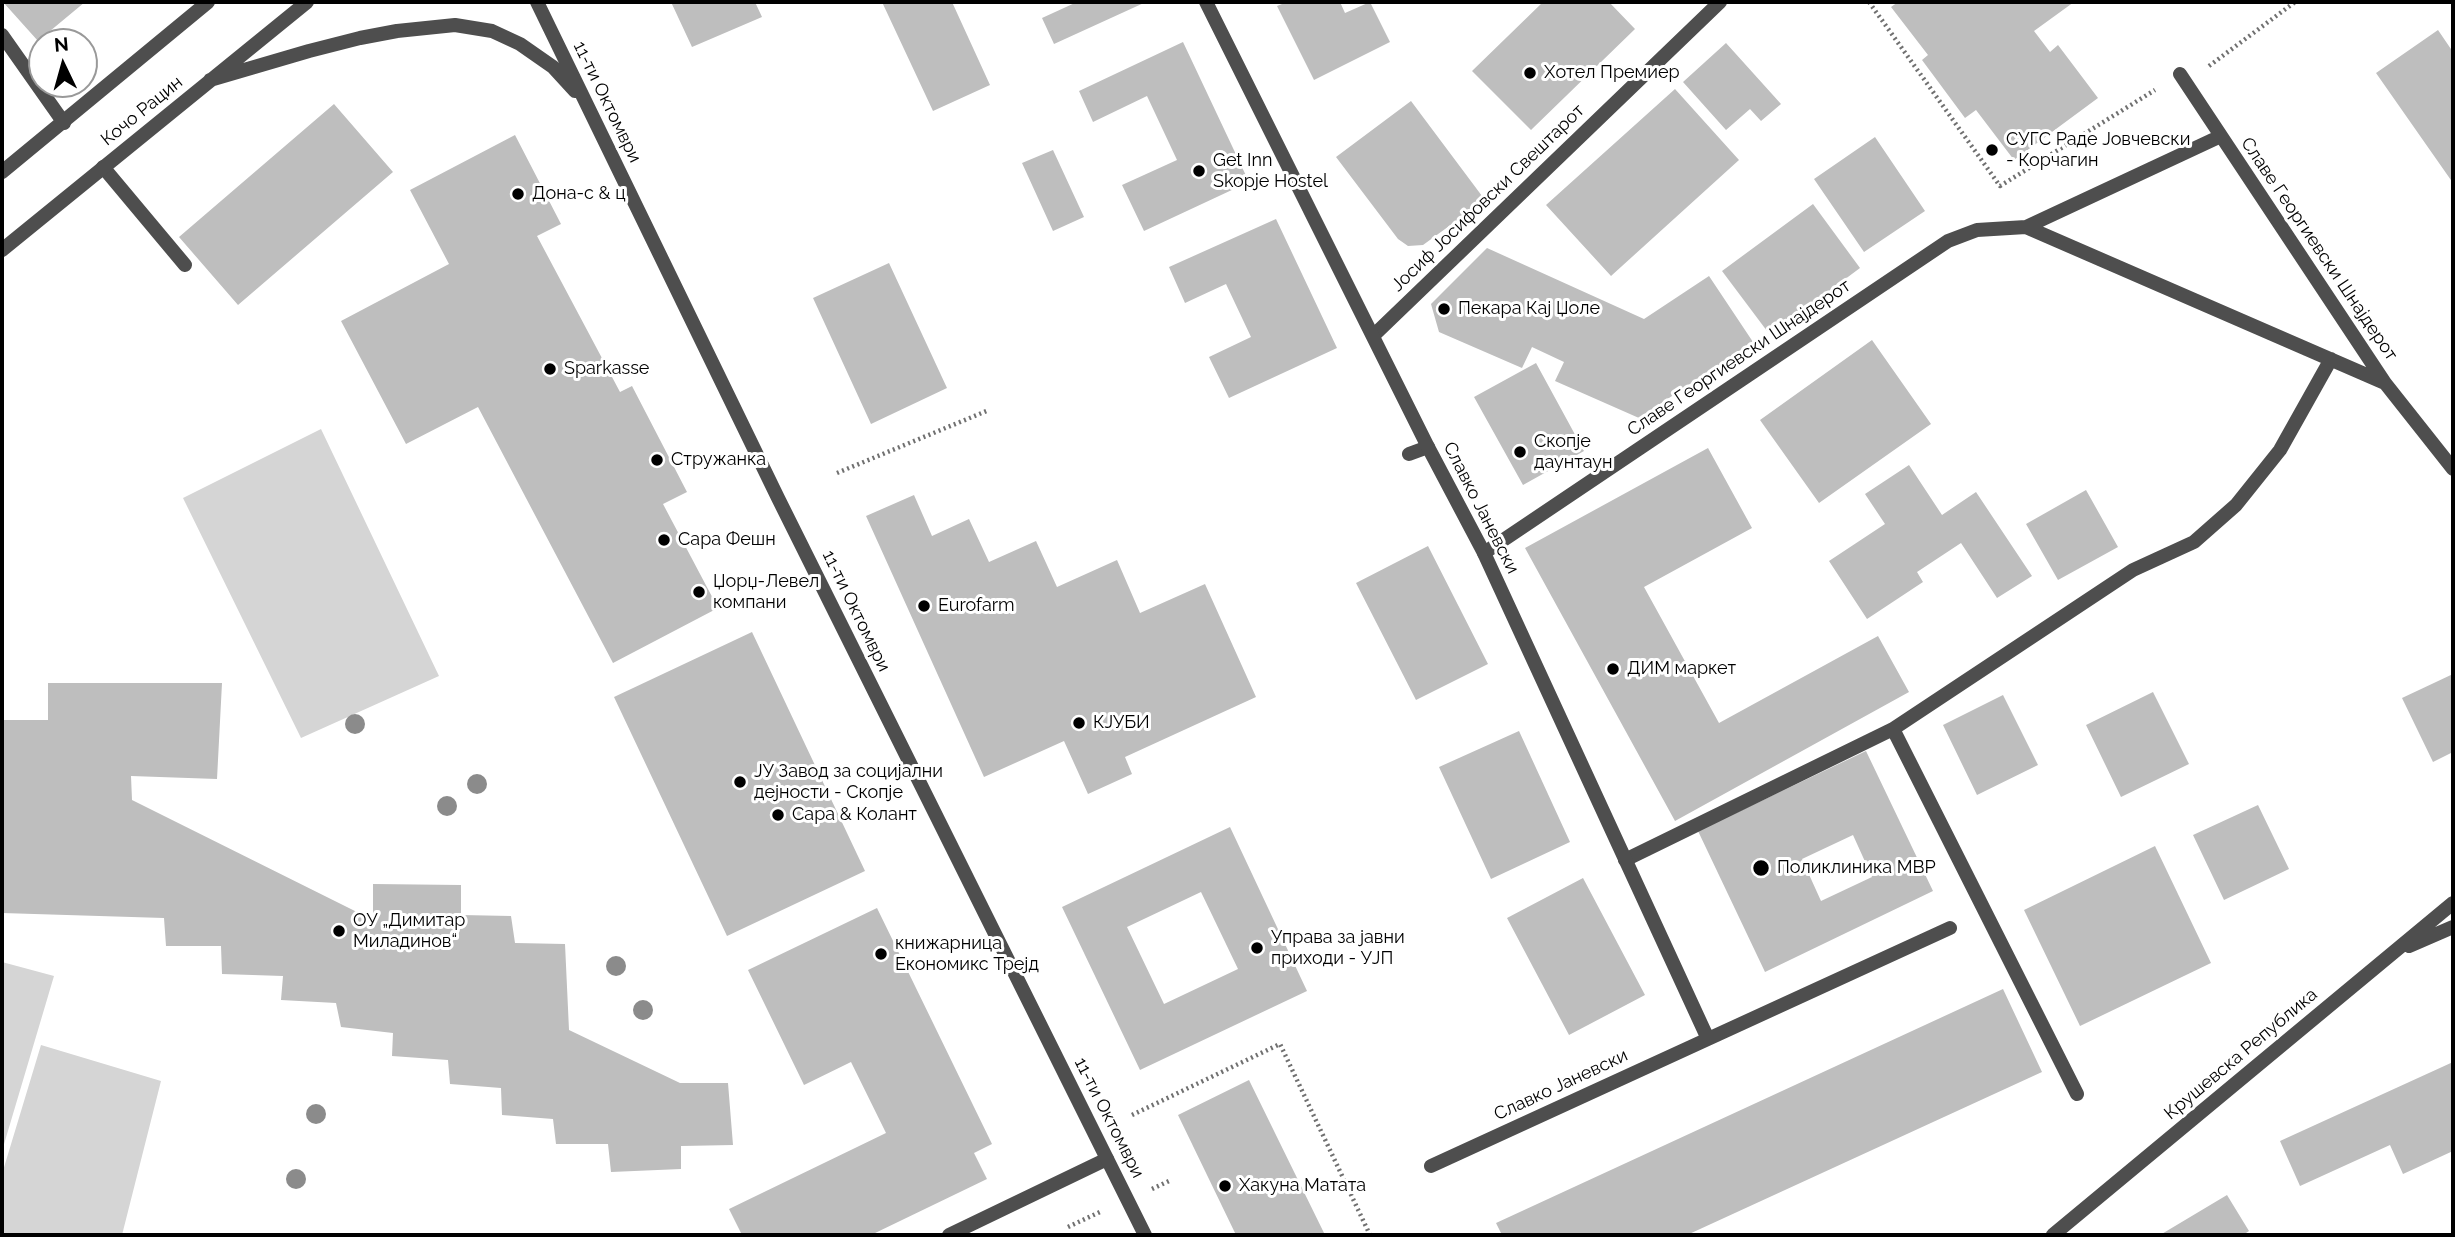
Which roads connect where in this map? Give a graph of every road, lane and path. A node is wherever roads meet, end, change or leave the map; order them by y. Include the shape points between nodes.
1 (208, 2) edge
2 (307, 2) edge
3 (537, 2) edge
4 (1206, 2) edge
5 (1720, 2) edge
6 (1869, 2) edge
7 (2295, 2) edge
8 (2, 35) edge
9 (2183, 78) junction
10 (210, 80) junction
11 (586, 102) junction
12 (64, 122) junction
13 (2221, 136) junction
14 (103, 167) junction
15 (2, 172) edge
16 (2026, 227) junction
17 (2, 250) edge
18 (185, 265) dead end
19 (1374, 335) junction
20 (2331, 359) junction
21 (2385, 383) junction
22 (989, 411) dead end
23 (1428, 447) junction
24 (1409, 454) dead end
25 (2453, 469) edge
26 (837, 473) dead end
27 (1484, 553) junction
28 (1893, 729) junction
29 (1625, 860) junction
30 (2453, 903) edge
31 (2453, 927) edge
32 (1950, 928) dead end
33 (2392, 954) junction
34 (1708, 1039) junction
35 (2077, 1094) dead end
36 (1132, 1115) dead end
37 (1107, 1159) junction
38 (1431, 1166) dead end
39 (949, 1235) edge
40 (1145, 1235) edge
41 (1370, 1235) edge
42 (2053, 1235) edge

1 - 12 street
2 - 10 street, Кочо Рацин
3 - 11 street, 11-ти Октомври
4 - 19 street, Славко Јаневски
5 - 19 street, Јосиф Јосифовски Свештарот
6 - 9 path via 2000,186
7 - 9 path
8 - 12 street
9 - 13 street, Славе Георгиевски Шнајдерот
10 - 11 street via 360,38 455,25 492,31 520,44 553,67
10 - 14 street, Кочо Рацин
11 - 37 street, 11-ти Октомври
12 - 15 street
13 - 16 street, Славе Георгиевски Шнајдерот
13 - 21 street, Славе Георгиевски Шнајдерот
14 - 17 street, Кочо Рацин
14 - 18 street
16 - 20 street, Славе Георгиевски Шнајдерот
16 - 27 street, Славе Георгиевски Шнајдерот via 1977,230 1948,241
19 - 23 street, Славко Јаневски
20 - 21 street, Славе Георгиевски Шнајдерот
20 - 28 street via 2280,450 2236,505 2194,542 2133,570
21 - 25 street, Славе Георгиевски Шнајдерот
22 - 26 path
23 - 24 street
23 - 27 street, Славко Јаневски
27 - 29 street, Славко Јаневски
28 - 29 street
28 - 35 street
29 - 34 street, Славко Јаневски
30 - 33 street, Крушевска Република
31 - 33 street
32 - 34 street, Славко Јаневски
33 - 42 street, Крушевска Република
34 - 38 street, Славко Јаневски
36 - 41 path via 1280,1044
37 - 39 street
37 - 40 street, 11-ти Октомври

